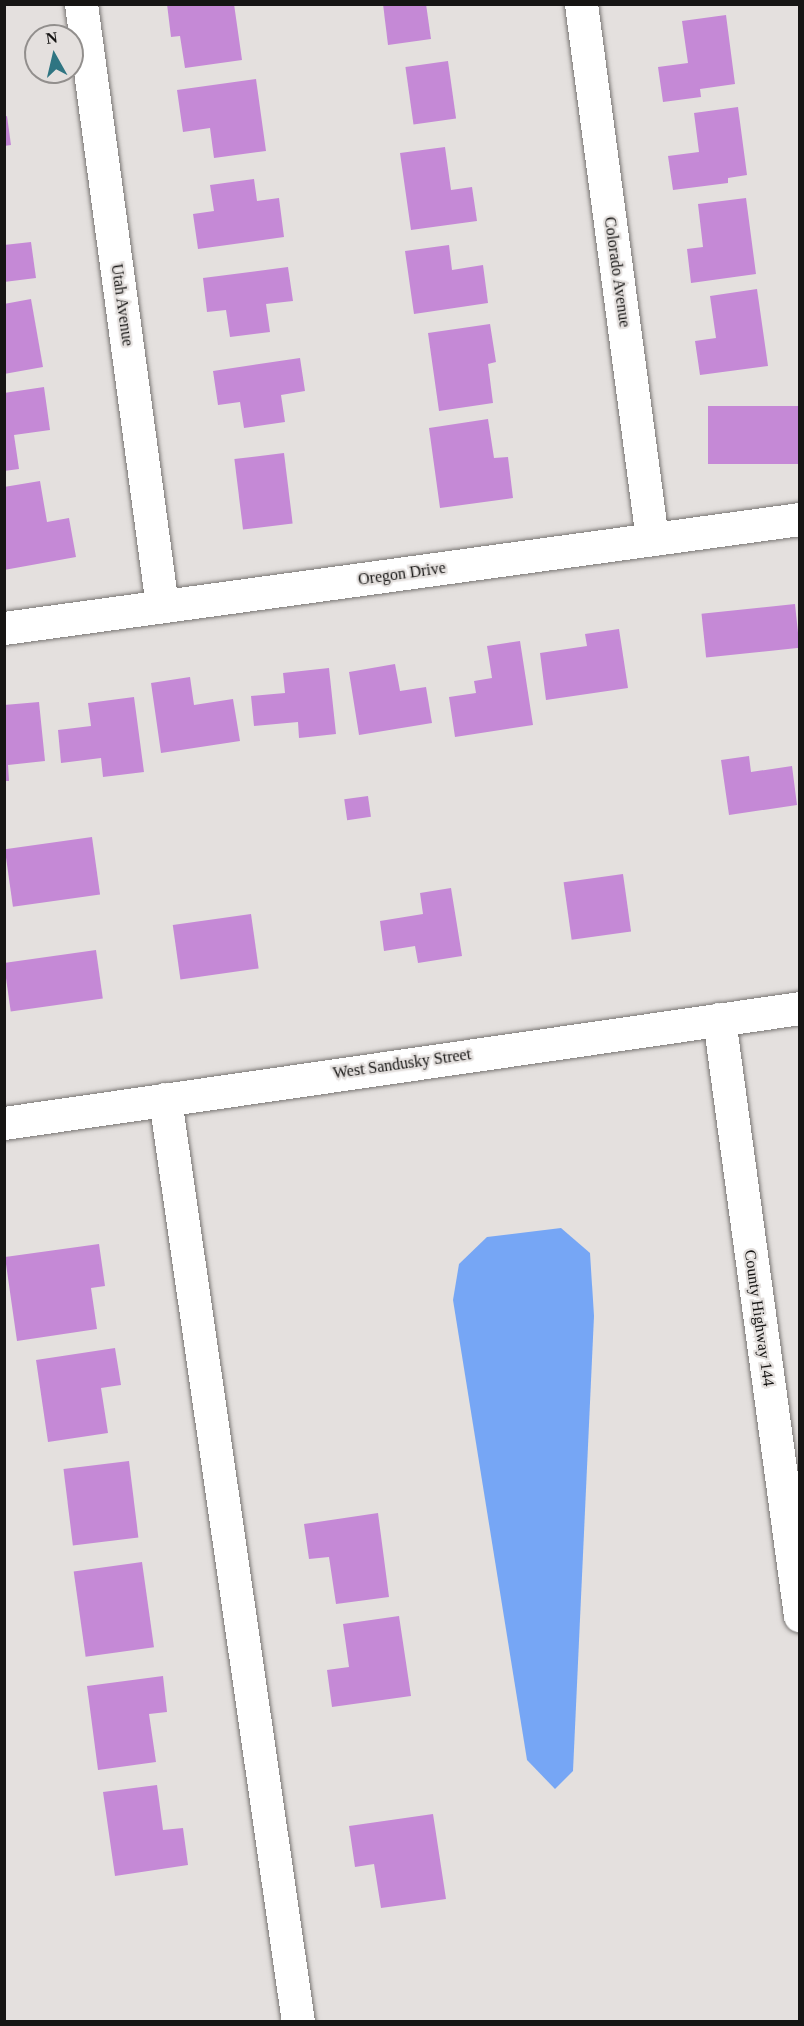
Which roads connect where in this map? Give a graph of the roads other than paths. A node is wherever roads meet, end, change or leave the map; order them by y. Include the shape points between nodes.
1 (81, 4) edge
2 (581, 4) edge
3 (800, 519) edge
4 (652, 539) junction
5 (162, 606) junction
6 (4, 628) edge
7 (800, 1008) edge
8 (719, 1019) junction
9 (165, 1099) junction
10 (4, 1123) edge
11 (800, 1616) edge
12 (298, 2022) edge

1 - 5 street, Utah Avenue
2 - 4 street, Colorado Avenue
3 - 4 street, Oregon Drive
4 - 5 street, Oregon Drive
5 - 6 street, Oregon Drive
7 - 8 street, West Sandusky Street
8 - 9 street, West Sandusky Street
8 - 11 street, County Highway 144
9 - 10 street, West Sandusky Street
9 - 12 street

